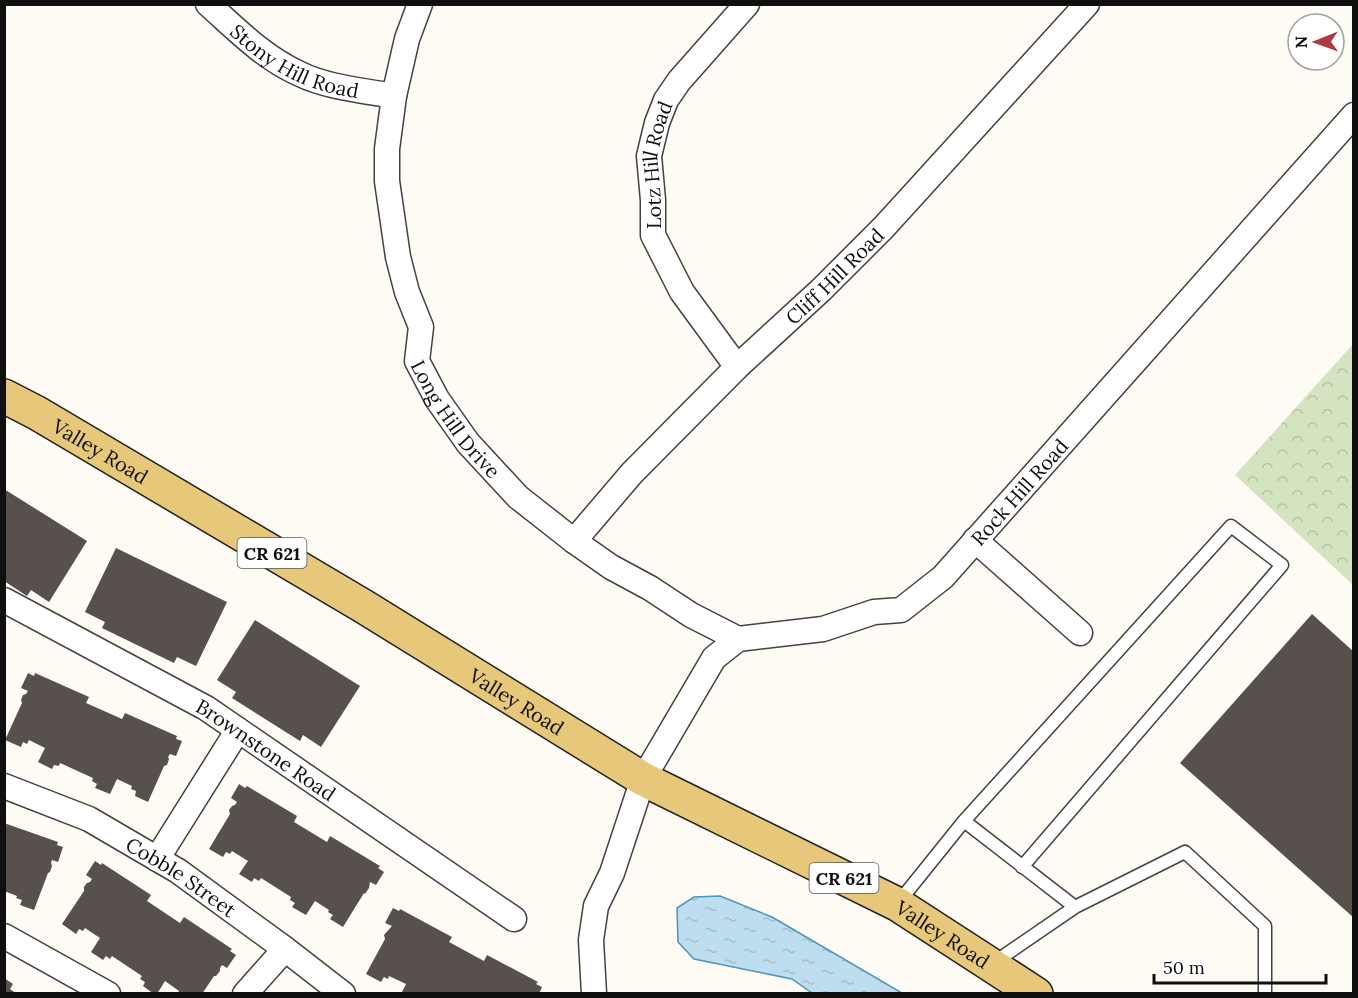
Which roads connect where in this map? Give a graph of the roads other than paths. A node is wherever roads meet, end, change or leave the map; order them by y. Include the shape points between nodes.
1 (208, 4) edge
2 (420, 4) edge
3 (747, 4) edge
4 (1087, 4) edge
5 (394, 96) junction
6 (1353, 115) edge
7 (737, 367) junction
8 (4, 396) edge
9 (975, 540) junction
10 (574, 541) junction
11 (4, 600) edge
12 (1080, 633) dead end
13 (738, 639) junction
14 (238, 730) junction
15 (644, 779) junction
16 (4, 786) edge
17 (964, 821) junction
18 (158, 859) junction
19 (1022, 867) junction
20 (897, 904) junction
21 (1075, 907) junction
22 (514, 919) dead end
23 (4, 936) edge
24 (285, 949) junction
25 (990, 964) junction
26 (108, 993) edge
27 (245, 993) edge
28 (342, 993) edge
29 (594, 993) edge
30 (1036, 993) edge
31 (1264, 993) edge

1 - 5 street, Stony Hill Road via 255,46 300,75
2 - 5 street, Long Hill Drive
3 - 7 street, Lotz Hill Road via 666,100 649,156 653,235 682,292
4 - 7 street, Cliff Hill Road via 884,227
5 - 10 street, Long Hill Drive via 387,181 398,257 421,327 417,361 437,399 468,443 518,497
6 - 9 street, Rock Hill Road
7 - 10 street, Cliff Hill Road via 632,473
8 - 15 main road, Valley Road / CR 621 via 363,606
9 - 12 street
9 - 13 street, Rock Hill Road via 943,576 902,610 874,612 824,629
10 - 13 street, Long Hill Drive via 691,615
11 - 14 street, Brownstone Road via 206,708
13 - 15 street via 714,658
14 - 18 street
14 - 22 street, Brownstone Road
15 - 20 main road, Valley Road / CR 621
15 - 29 street via 612,873 596,906 591,940
16 - 18 street, Cobble Street via 89,819
17 - 19 lane
17 - 19 lane via 1231,526 1282,565
17 - 20 lane
18 - 24 street, Cobble Street
19 - 21 lane
20 - 25 main road, Valley Road / CR 621
21 - 25 lane
21 - 31 lane via 1185,852 1265,926
23 - 26 street
24 - 27 street
24 - 28 street, Cobble Street
25 - 30 main road, Valley Road / CR 621

